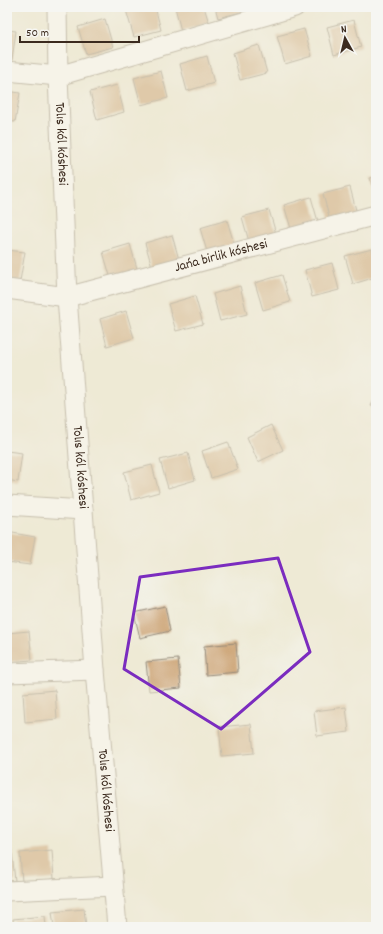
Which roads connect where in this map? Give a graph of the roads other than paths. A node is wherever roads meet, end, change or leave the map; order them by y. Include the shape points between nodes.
1 (57, 7) edge
2 (295, 7) edge
3 (7, 71) edge
4 (58, 76) junction
5 (376, 215) edge
6 (7, 289) edge
7 (67, 296) junction
8 (7, 505) edge
9 (82, 510) junction
10 (95, 670) junction
11 (7, 673) edge
12 (114, 886) junction
13 (7, 891) edge
14 (117, 927) edge

1 - 4 street, Tolıs kól kóshesi
2 - 4 street
3 - 4 street
4 - 7 street, Tolıs kól kóshesi
5 - 7 street, Jańa birlik kóshesi
6 - 7 street
7 - 9 street, Tolıs kól kóshesi
8 - 9 street
9 - 10 street, Tolıs kól kóshesi
10 - 11 street
10 - 12 street, Tolıs kól kóshesi
12 - 13 street
12 - 14 street, Tolıs kól kóshesi

